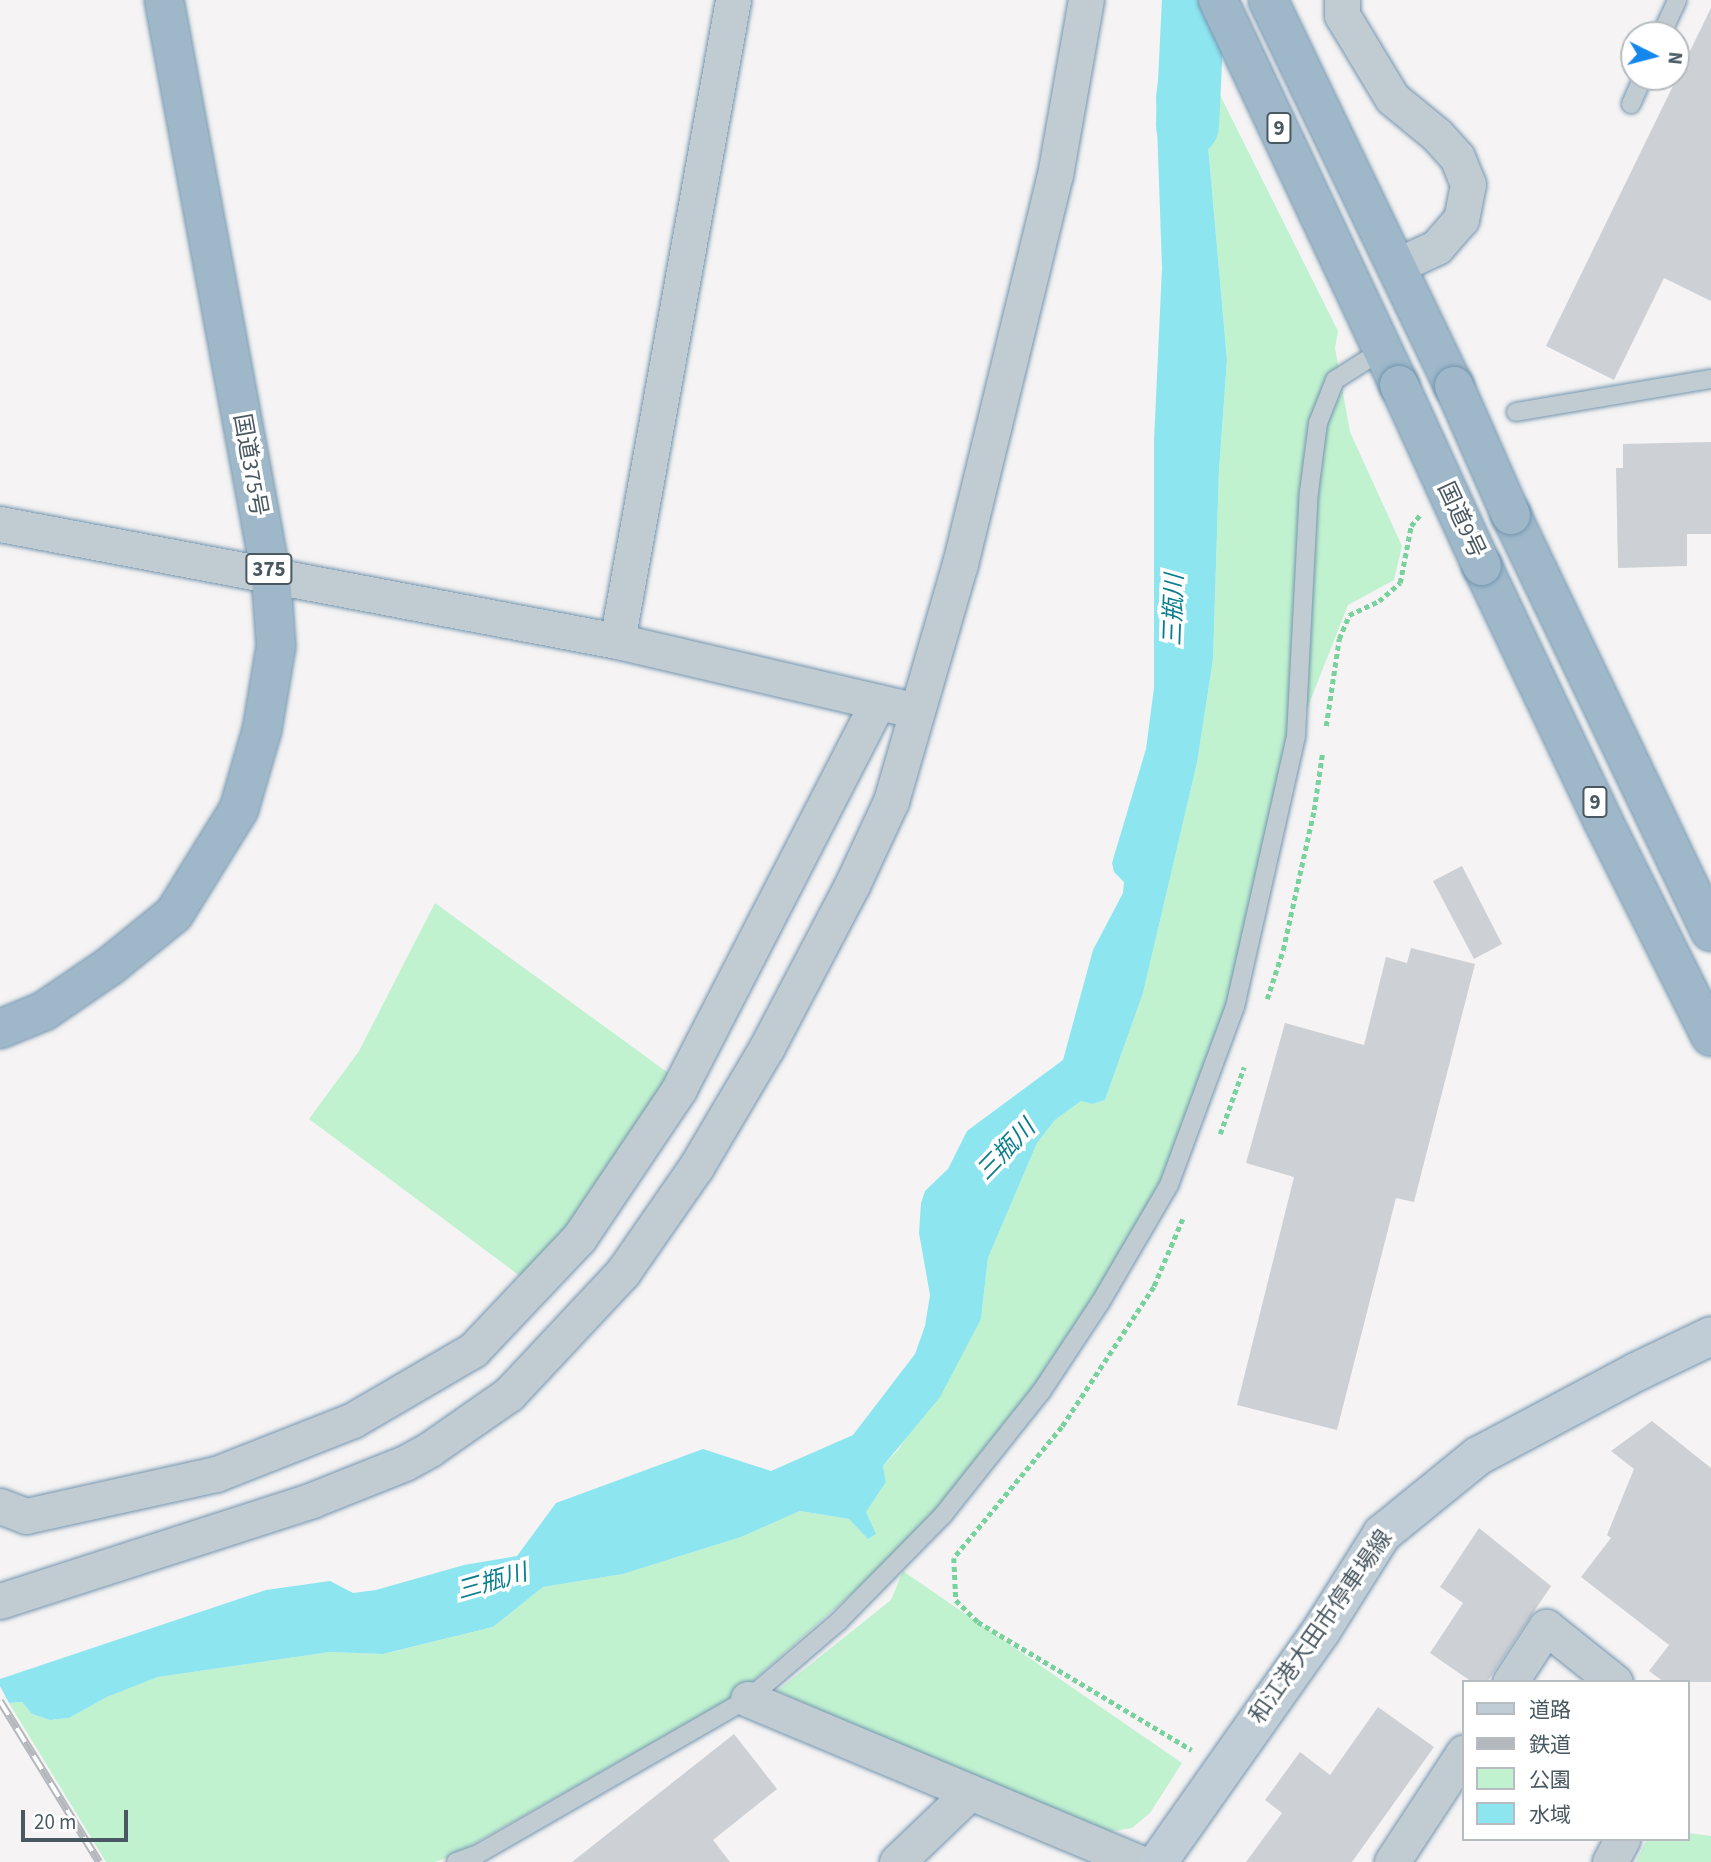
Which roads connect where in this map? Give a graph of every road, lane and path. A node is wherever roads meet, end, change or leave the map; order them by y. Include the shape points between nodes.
1 (164, 0) edge
2 (733, 0) edge
3 (1086, 0) edge
4 (1218, 0) edge
5 (1268, 0) edge
6 (1342, 0) edge
7 (1676, 0) edge
8 (1667, 21) edge
9 (1637, 91) edge
10 (1631, 104) dead end
11 (1396, 266) junction
12 (1384, 349) junction
13 (1711, 379) edge
14 (1516, 412) dead end
15 (0, 524) edge
16 (271, 576) junction
17 (617, 641) junction
18 (878, 702) junction
19 (919, 711) junction
20 (1711, 932) edge
21 (0, 1029) edge
22 (1711, 1037) edge
23 (1711, 1336) edge
24 (0, 1506) edge
25 (0, 1601) edge
26 (1511, 1680) edge
27 (1612, 1680) edge
28 (748, 1699) junction
29 (1462, 1755) edge
30 (970, 1792) junction
31 (1621, 1841) edge
32 (456, 1862) edge
33 (897, 1862) edge
34 (1137, 1862) edge
35 (1157, 1862) edge
36 (1392, 1862) edge
37 (1610, 1862) edge

1 - 16 highway, 国道375号 / 375
2 - 17 street
3 - 19 street via 1055,175 960,564
4 - 12 highway, 国道9号 / 9
5 - 11 highway, 国道9号 / 9
6 - 11 street via 1342,15 1392,98 1457,157 1468,184 1461,219 1437,247
7 - 8 lane
9 - 10 lane
11 - 20 highway, 国道9号 / 9, bridge
12 - 22 highway, 国道9号 / 9, bridge via 1603,821
12 - 28 lane via 1335,380 1318,423 1309,492 1296,736 1235,1007 1169,1185 1041,1392 943,1514 839,1621
13 - 14 lane
15 - 16 street
16 - 17 street
16 - 21 highway, 国道375号 / 375 via 276,646 262,730 239,809 174,914 44,1011
17 - 18 street
18 - 19 street
18 - 24 street via 679,1089 579,1238 473,1350 352,1420 216,1475 26,1516
19 - 25 street via 891,801 852,885 767,1046 696,1167 623,1272 509,1394 405,1463 312,1500
23 - 35 main road, 和江港大田市停車場線 via 1478,1456 1382,1534 1321,1631
26 - 27 street via 1546,1627
28 - 30 street
28 - 32 lane via 478,1854
29 - 36 street
30 - 33 street
30 - 34 street
31 - 37 street

